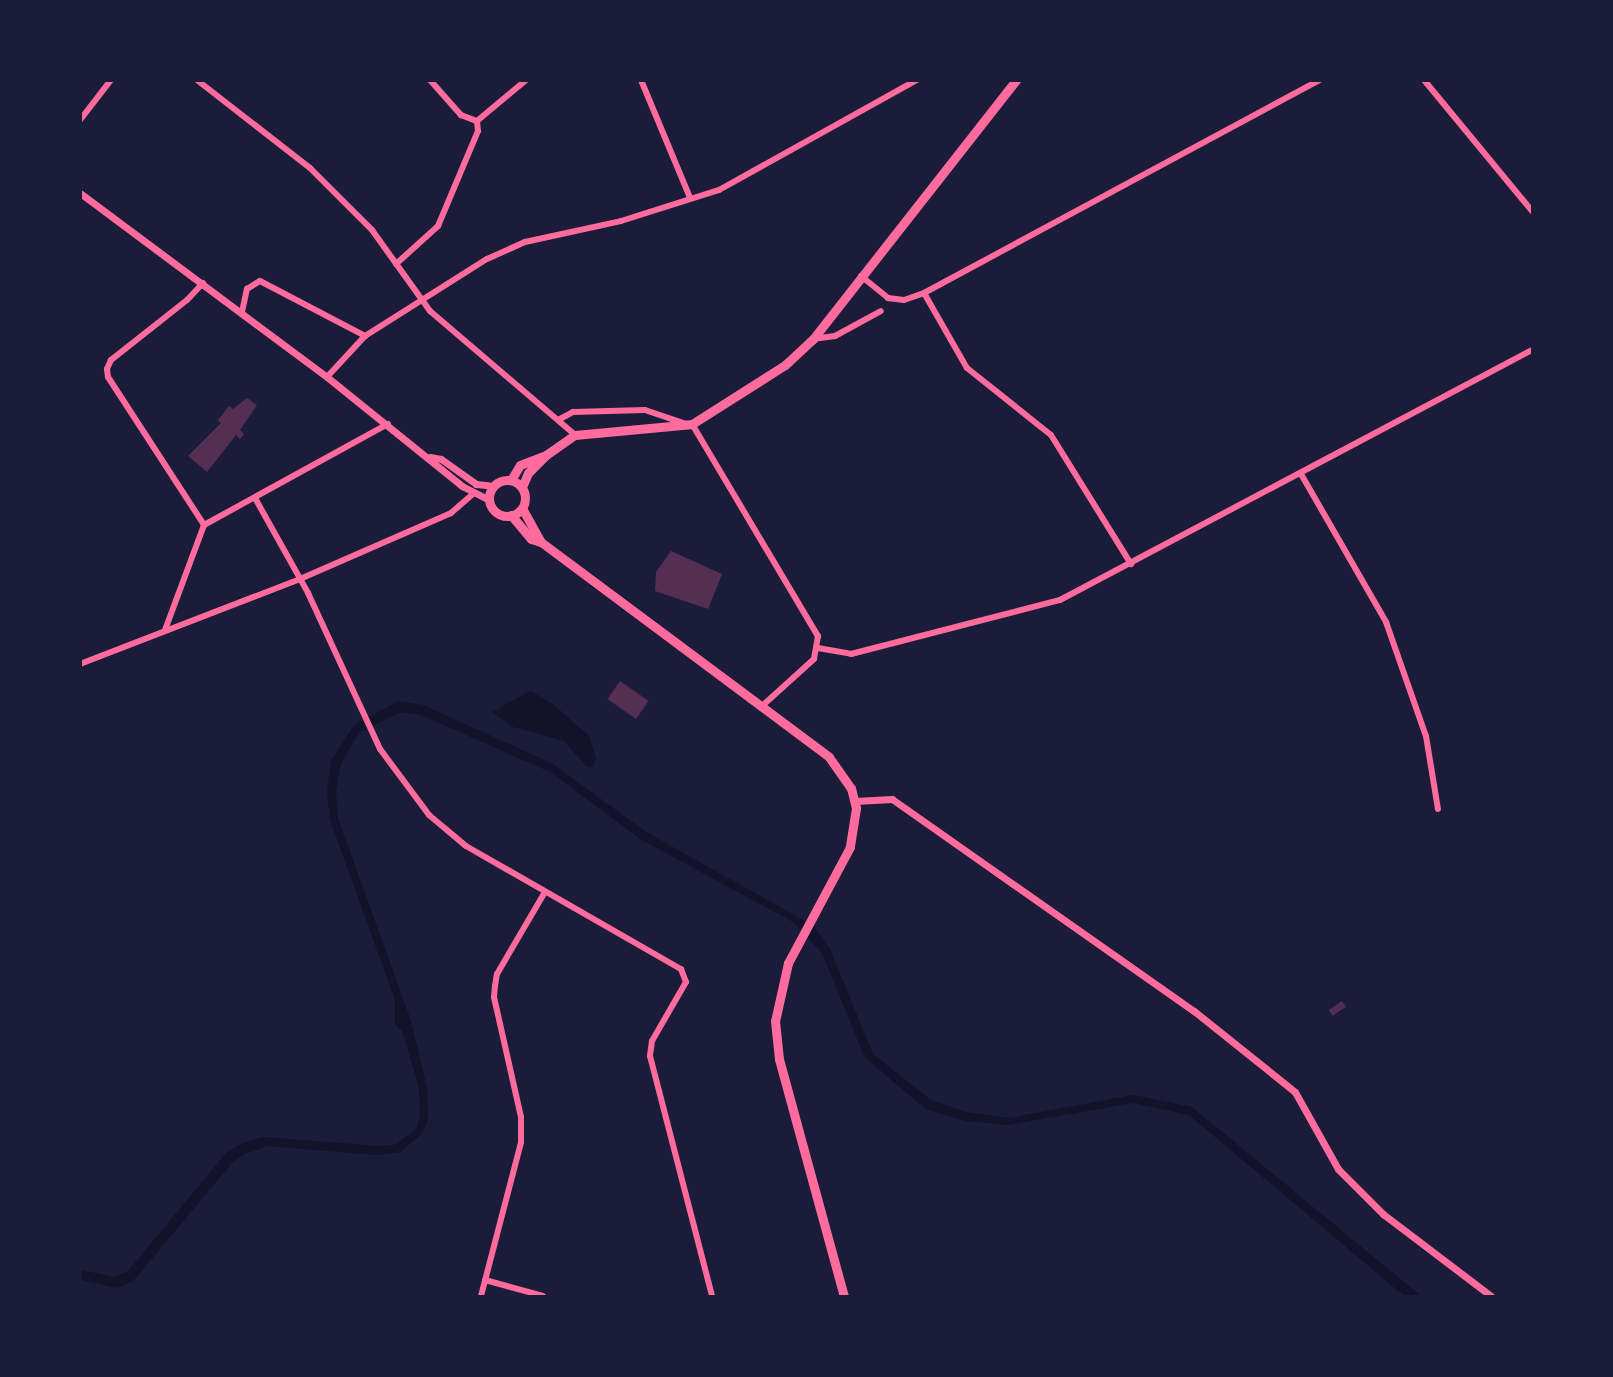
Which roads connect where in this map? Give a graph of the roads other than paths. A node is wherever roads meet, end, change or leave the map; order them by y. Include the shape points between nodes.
1 (111, 80) edge
2 (197, 80) edge
3 (430, 80) edge
4 (526, 80) edge
5 (640, 80) edge
6 (917, 80) edge
7 (1016, 80) edge
8 (1319, 80) edge
9 (1424, 80) edge
10 (80, 120) edge
11 (477, 121) junction
12 (80, 193) edge
13 (690, 198) junction
14 (1532, 211) edge
15 (396, 264) junction
16 (861, 276) junction
17 (203, 283) junction
18 (924, 293) junction
19 (420, 298) junction
20 (881, 311) dead end
21 (242, 312) junction
22 (365, 336) junction
23 (813, 339) junction
24 (1532, 350) edge
25 (327, 377) junction
26 (560, 419) junction
27 (388, 424) junction
28 (689, 424) junction
29 (575, 435) junction
30 (546, 455) junction
31 (429, 457) junction
32 (1301, 474) junction
33 (512, 480) junction
34 (494, 486) junction
35 (522, 487) junction
36 (473, 494) junction
37 (255, 498) junction
38 (490, 500) junction
39 (522, 508) junction
40 (511, 515) junction
41 (204, 525) junction
42 (541, 542) junction
43 (1131, 564) junction
44 (300, 579) junction
45 (165, 630) junction
46 (818, 648) junction
47 (80, 664) edge
48 (761, 707) junction
49 (855, 801) junction
50 (1438, 809) dead end
51 (545, 891) junction
52 (485, 1280) junction
53 (481, 1297) edge
54 (543, 1297) edge
55 (712, 1297) edge
56 (844, 1297) edge
57 (1491, 1297) edge

1 - 10 street
2 - 15 street via 310,168 372,230
3 - 11 street via 461,115
4 - 11 street
5 - 13 street
6 - 13 street via 719,190
7 - 16 main road
8 - 18 street
9 - 14 street
11 - 15 street via 478,131 438,226
12 - 17 street
13 - 19 street via 621,221 525,242
15 - 19 street
16 - 18 street via 888,298 904,300
16 - 23 main road
17 - 21 street
17 - 41 street via 111,360 107,369
18 - 43 street via 967,368 1051,435
19 - 22 street
19 - 26 street via 471,348
20 - 23 street via 835,336
21 - 22 street via 247,289 260,281
21 - 25 street
22 - 25 street
23 - 28 main road via 785,365
24 - 32 street
25 - 27 street
26 - 28 street via 573,412 645,410
26 - 29 street
27 - 31 street
27 - 37 street
28 - 29 main road
28 - 46 street via 802,607 818,636
29 - 30 main road
30 - 33 main road via 520,465
30 - 35 main road via 528,473
31 - 34 street via 441,459 476,484
31 - 36 street
32 - 43 street
32 - 50 street via 1387,622 1426,736
33 - 34 main road
33 - 35 main road
34 - 38 main road
35 - 39 main road
36 - 38 street
36 - 44 street via 451,513
37 - 41 street
37 - 44 street
38 - 40 main road via 499,513
39 - 40 main road
39 - 42 main road
40 - 42 main road via 526,535
41 - 45 street
42 - 48 main road
43 - 46 street via 1060,600 1017,614 851,654
44 - 45 street
44 - 51 street via 371,730 402,784 466,846
45 - 47 street
46 - 48 street via 809,664
48 - 49 main road via 829,757 847,779
49 - 56 main road via 850,847 795,946 778,995 779,1059
49 - 57 street via 892,799 1194,1012 1295,1092 1338,1169 1382,1214
51 - 52 street via 497,974 495,986 521,1117 520,1142
51 - 55 street via 681,969 686,982 652,1041 650,1056
52 - 53 street
52 - 54 street

